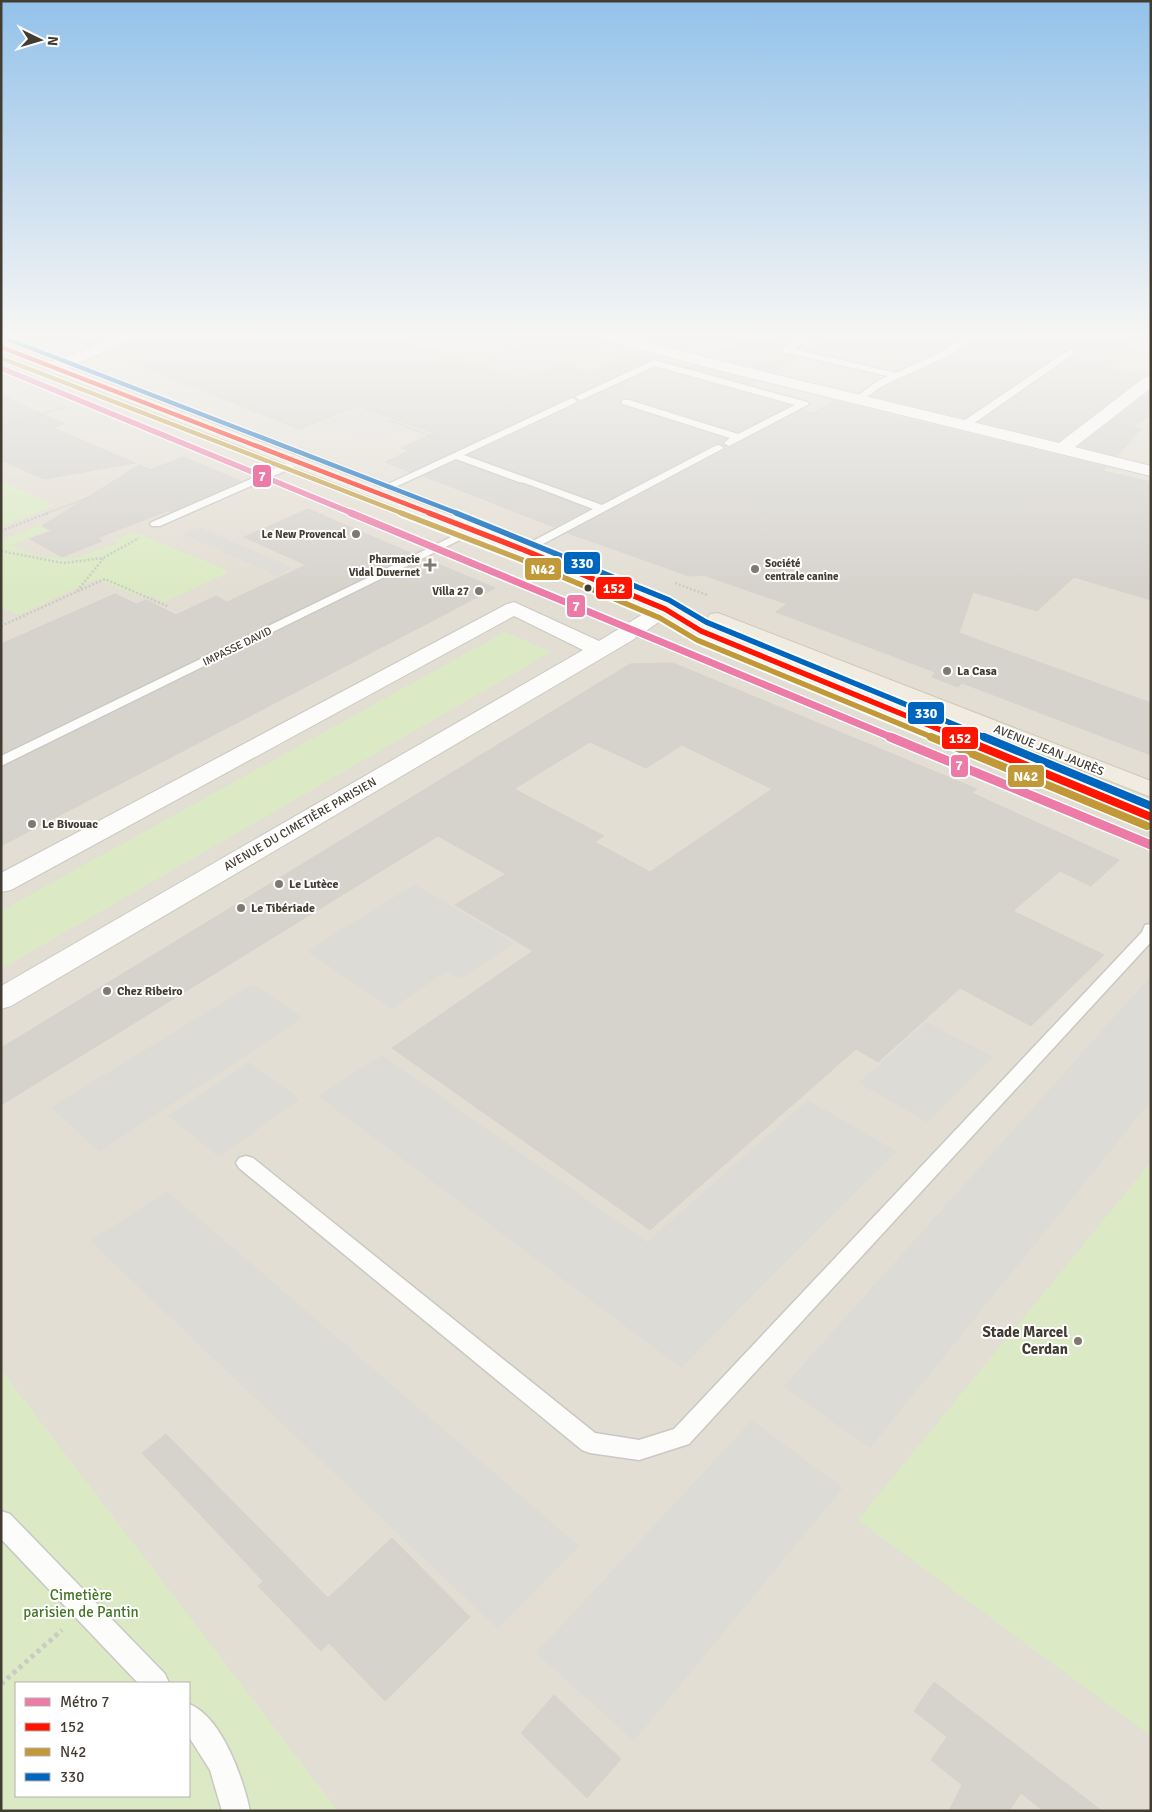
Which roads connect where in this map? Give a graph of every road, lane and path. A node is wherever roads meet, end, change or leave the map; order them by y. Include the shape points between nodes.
1 (26, 420) edge
2 (192, 420) edge
3 (388, 420) dead end
4 (531, 420) edge
5 (681, 420) edge
6 (774, 420) edge
7 (937, 420) edge
8 (972, 420) edge
9 (1100, 420) edge
10 (963, 426) junction
11 (1, 428) edge
12 (739, 438) junction
13 (467, 449) junction
14 (1061, 450) junction
15 (455, 454) junction
16 (299, 461) junction
17 (1151, 471) edge
18 (526, 481) joint
19 (376, 492) junction
20 (90, 497) dead end
21 (602, 508) junction
22 (156, 524) joint
23 (472, 530) junction
24 (1, 531) edge
25 (524, 550) junction
26 (1, 551) edge
27 (103, 558) junction
28 (76, 592) junction
29 (169, 606) dead end
30 (665, 609) junction
31 (1, 621) edge
32 (7, 624) junction
33 (1, 626) edge
34 (599, 649) junction
35 (1, 762) edge
36 (1151, 790) edge
37 (1151, 817) edge
38 (1, 884) edge
39 (1151, 929) edge
40 (1, 999) edge
41 (246, 1163) dead end
42 (1, 1522) edge
43 (85, 1610) junction
44 (155, 1682) edge
45 (1, 1684) edge
46 (190, 1718) edge
47 (236, 1811) edge

1 - 11 path
2 - 16 main road, AVENUE JEAN JAURÈS
3 - 13 path
4 - 13 lane
5 - 12 lane
6 - 12 lane
7 - 10 street
8 - 10 lane
9 - 14 street
10 - 14 street
12 - 21 lane
13 - 15 lane
14 - 17 street
15 - 18 lane
15 - 19 lane
16 - 19 main road, AVENUE JEAN JAURÈS
16 - 22 lane
18 - 21 lane
19 - 23 main road, AVENUE JEAN JAURÈS
20 - 24 path
21 - 25 lane
22 - 27 path
23 - 25 main road, AVENUE JEAN JAURÈS
23 - 35 lane, IMPASSE DAVID
25 - 30 main road, AVENUE JEAN JAURÈS
26 - 27 path via 62,563
27 - 28 path
28 - 29 path via 105,579
28 - 32 path
30 - 34 street, AVENUE DU CIMETIÈRE PARISIEN
30 - 36 main road, AVENUE JEAN JAURÈS via 720,619
30 - 37 main road, AVENUE JEAN JAURÈS via 700,632
31 - 32 path
32 - 33 path
34 - 38 street via 514,608
34 - 40 street, AVENUE DU CIMETIÈRE PARISIEN
39 - 41 lane via 680,1437 639,1450 590,1443
42 - 43 lane
43 - 44 lane
43 - 45 path
46 - 47 lane via 220,1762

